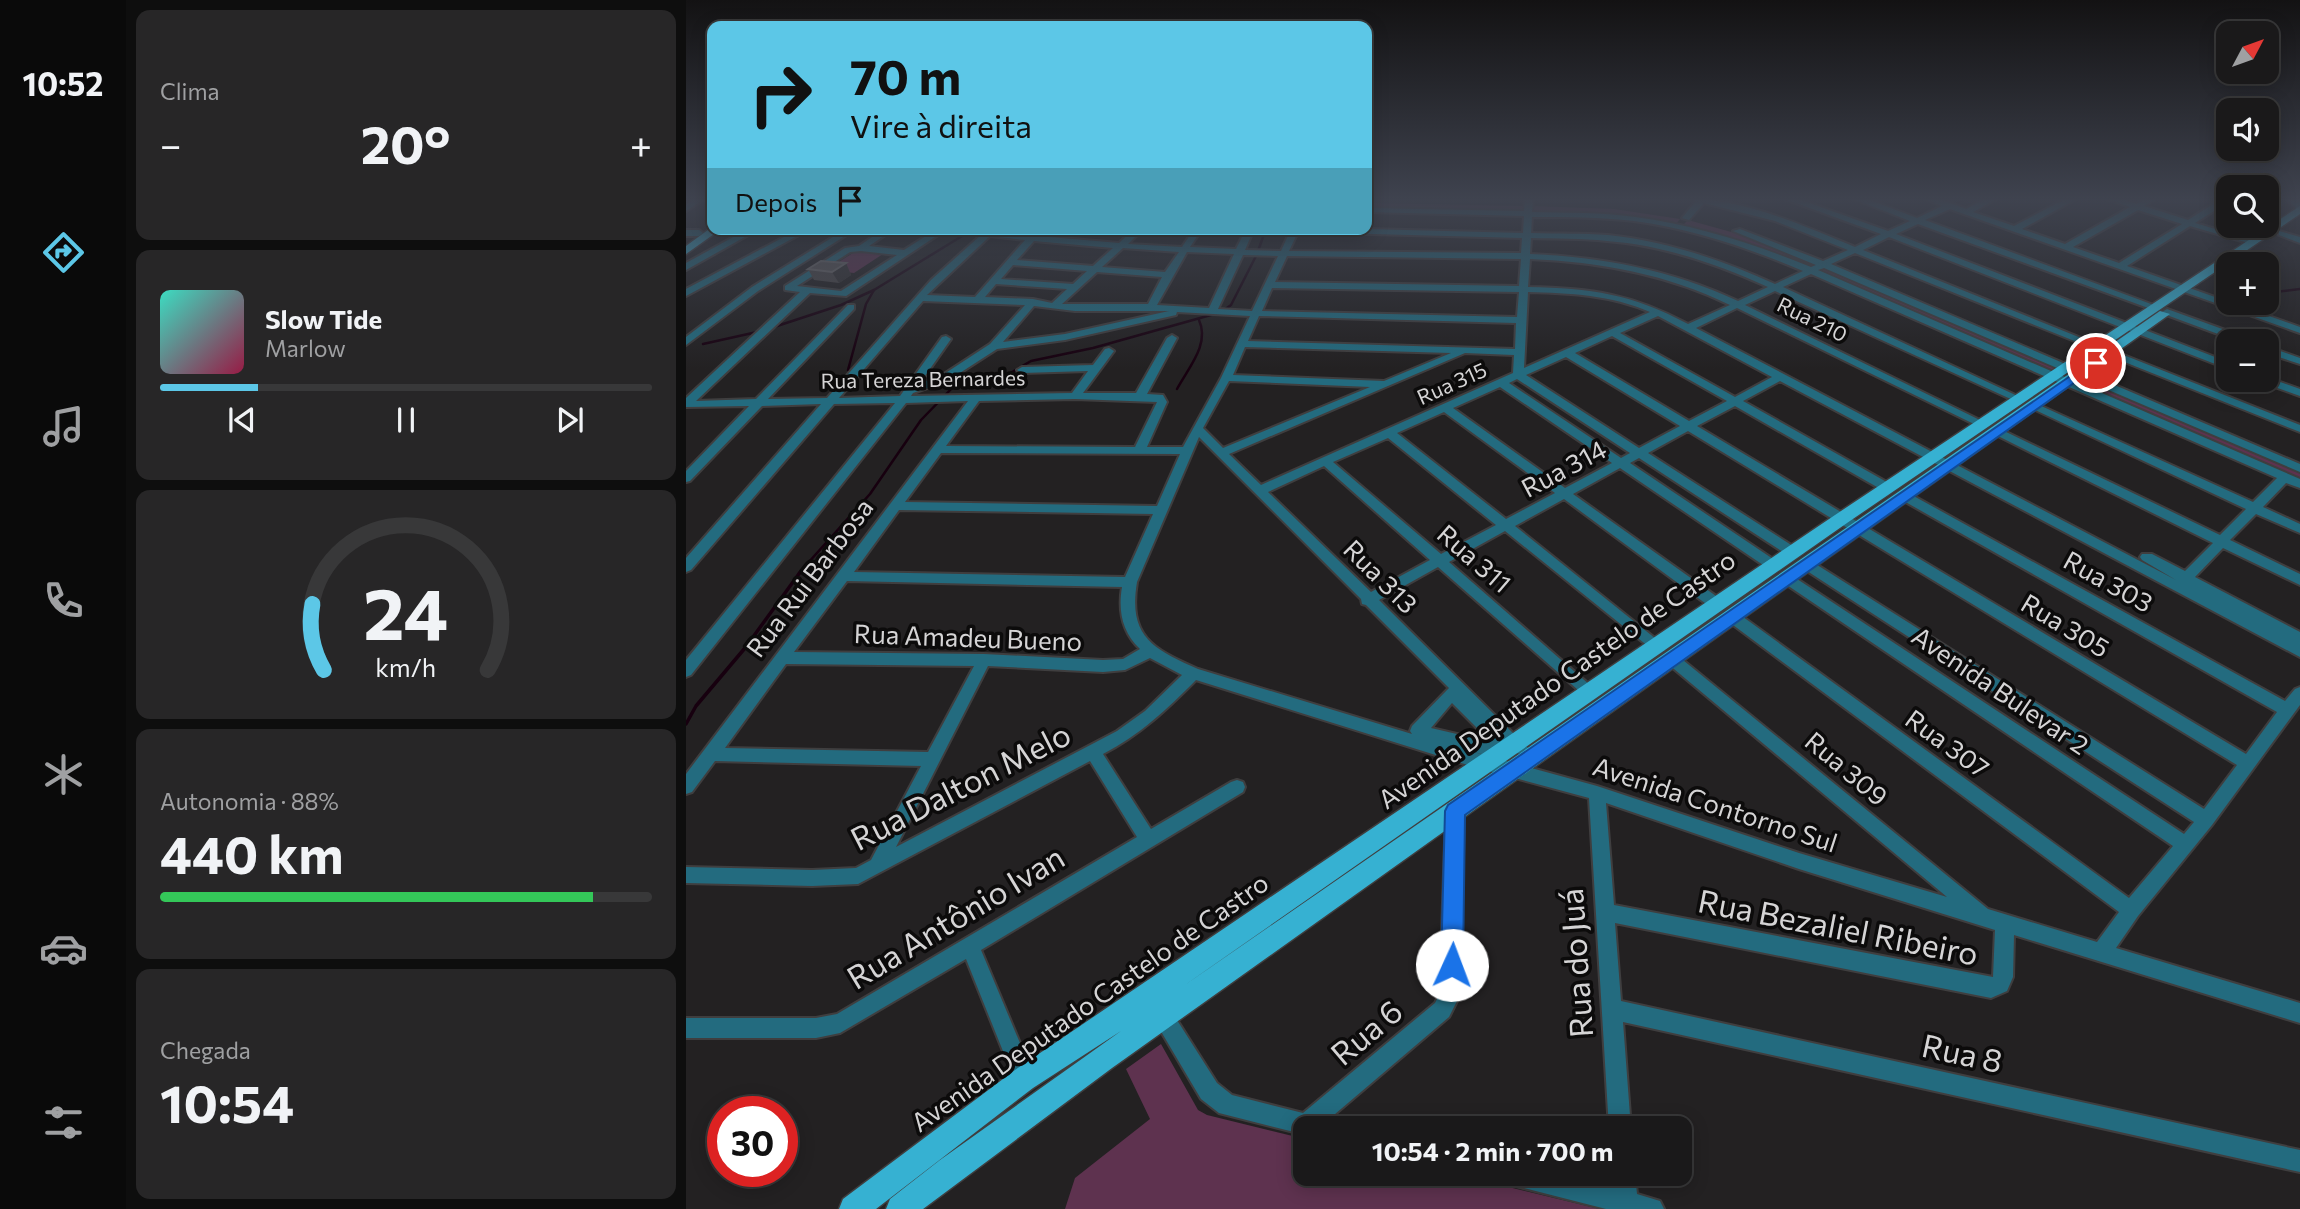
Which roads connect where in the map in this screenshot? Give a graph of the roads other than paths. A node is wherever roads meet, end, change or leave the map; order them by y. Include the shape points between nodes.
1 (707, 255) edge
2 (756, 255) edge
3 (809, 255) edge
4 (839, 255) edge
5 (900, 255) edge
6 (963, 255) edge
7 (1017, 255) edge
8 (1109, 255) edge
9 (1182, 255) edge
10 (1239, 255) edge
11 (1283, 255) edge
12 (1369, 255) edge
13 (1694, 255) edge
14 (1774, 255) edge
15 (1802, 255) edge
16 (1844, 255) edge
17 (1872, 255) edge
18 (1943, 255) edge
19 (2014, 255) edge
20 (2090, 255) edge
21 (2138, 255) edge
22 (1524, 258) junction
23 (1011, 262) junction
24 (1054, 265) junction
25 (1825, 265) junction
26 (2121, 266) junction
27 (686, 267) edge
28 (1094, 268) junction
29 (1812, 271) junction
30 (2216, 274) edge
31 (1168, 275) junction
32 (993, 281) junction
33 (1270, 282) junction
34 (1036, 284) junction
35 (1075, 286) junction
36 (1523, 287) junction
37 (1776, 288) junction
38 (2188, 291) junction
39 (806, 292) junction
40 (686, 293) edge
41 (921, 298) junction
42 (978, 299) junction
43 (1033, 302) junction
44 (1055, 305) junction
45 (1738, 306) junction
46 (851, 307) dead end
47 (1152, 307) junction
48 (1188, 309) junction
49 (1213, 310) junction
50 (2160, 310) junction
51 (1658, 312) junction
52 (1254, 313) junction
53 (1522, 320) junction
54 (1692, 326) junction
55 (2133, 329) junction
56 (2216, 330) edge
57 (2300, 330) edge
58 (1612, 332) junction
59 (1172, 338) dead end
60 (946, 339) dead end
61 (686, 342) edge
62 (1241, 344) junction
63 (994, 346) junction
64 (2104, 349) junction
65 (1109, 351) dead end
66 (1464, 351) junction
67 (1519, 352) junction
68 (1567, 353) junction
69 (2279, 354) edge
70 (2216, 361) edge
71 (2300, 361) edge
72 (1098, 368) junction
73 (1022, 370) dead end
74 (1517, 375) junction
75 (2066, 375) junction
76 (1780, 377) junction
77 (1226, 378) junction
78 (1502, 383) junction
79 (1387, 384) junction
80 (2279, 385) edge
81 (911, 390) junction
82 (2300, 393) edge
83 (1075, 396) junction
84 (1140, 396) junction
85 (763, 398) junction
86 (688, 400) edge
87 (975, 400) junction
88 (902, 401) junction
89 (828, 402) junction
90 (1735, 402) junction
91 (2027, 403) junction
92 (1446, 408) junction
93 (1689, 427) junction
94 (1990, 428) junction
95 (1197, 429) junction
96 (2300, 429) edge
97 (1389, 433) junction
98 (939, 449) junction
99 (1140, 449) junction
100 (1188, 451) junction
101 (1222, 453) junction
102 (1640, 454) junction
103 (1946, 458) junction
104 (1325, 461) junction
105 (1621, 465) junction
106 (2300, 468) edge
107 (2285, 477) junction
108 (686, 478) edge
109 (2300, 484) edge
110 (1888, 488) junction
111 (1261, 490) junction
112 (1564, 494) junction
113 (1906, 497) junction
114 (895, 506) junction
115 (2254, 508) junction
116 (1160, 510) junction
117 (1841, 519) junction
118 (1506, 526) junction
119 (2300, 529) edge
120 (1858, 530) junction
121 (2222, 542) junction
122 (1794, 553) junction
123 (1438, 561) junction
124 (686, 566) edge
125 (1774, 566) junction
126 (1809, 566) junction
127 (842, 576) junction
128 (1789, 580) junction
129 (2300, 580) edge
130 (1130, 582) junction
131 (2182, 582) junction
132 (1367, 600) junction
133 (1718, 605) junction
134 (1734, 618) junction
135 (2300, 639) edge
136 (1659, 647) junction
137 (1150, 651) junction
138 (2300, 651) edge
139 (781, 659) junction
140 (984, 660) junction
141 (1673, 660) junction
142 (686, 671) edge
143 (1194, 673) junction
144 (1591, 693) junction
145 (2300, 693) edge
146 (2287, 710) junction
147 (1422, 726) joint
148 (1515, 744) junction
149 (1093, 751) junction
150 (711, 754) junction
151 (933, 759) junction
152 (1487, 763) junction
153 (1521, 764) junction
154 (2247, 764) junction
155 (686, 787) edge
156 (1237, 787) dead end
157 (1598, 793) junction
158 (1455, 811) junction
159 (2206, 820) junction
160 (1148, 840) junction
161 (2184, 844) junction
162 (877, 866) junction
163 (686, 875) edge
164 (2131, 910) junction
165 (1605, 912) junction
166 (1986, 918) junction
167 (2005, 924) junction
168 (971, 948) junction
169 (2101, 953) junction
170 (1611, 1009) junction
171 (2300, 1013) edge
172 (1163, 1016) junction
173 (686, 1028) edge
174 (1024, 1079) junction
175 (1327, 1116) edge
176 (1619, 1116) edge
177 (1293, 1122) edge
178 (2300, 1161) edge
179 (1556, 1186) edge
180 (1625, 1186) edge
181 (1626, 1205) edge
182 (853, 1209) edge
183 (900, 1209) edge
184 (1652, 1209) edge

1 - 27 street
2 - 40 street
3 - 61 street via 755,289
4 - 39 street via 788,288
5 - 39 street via 839,295
6 - 41 street
7 - 23 street
8 - 28 street
9 - 31 street
10 - 49 street
11 - 33 street, Avenida Contorno Sul
12 - 22 street, Rua 210
13 - 37 street
14 - 29 street
15 - 25 street
16 - 25 street
17 - 64 street
18 - 55 street
19 - 50 street
20 - 26 street
21 - 26 street
22 - 36 street
22 - 45 street, Rua 210 via 1630,265 1689,283
23 - 24 street
23 - 32 street
24 - 28 street
24 - 34 street
25 - 29 street
25 - 75 street
26 - 38 street
28 - 31 street
28 - 35 street
29 - 37 street
29 - 75 street
30 - 38 main road, Avenida Deputado Castelo de Castro
31 - 47 street
32 - 34 street
32 - 42 street
33 - 36 street
33 - 52 street, Avenida Contorno Sul
34 - 35 street
35 - 44 street
36 - 51 street via 1609,294
36 - 53 street
36 - 54 street via 1614,290 1651,301
37 - 45 street
37 - 91 street
38 - 50 main road, Avenida Deputado Castelo de Castro
38 - 57 street
39 - 86 street
41 - 42 street
41 - 89 street
42 - 43 street
43 - 44 street
43 - 63 street
44 - 47 street
45 - 54 street
45 - 94 street, Rua 210
46 - 85 street
47 - 48 street
48 - 49 street
48 - 63 street via 1065,337
49 - 52 street
50 - 55 main road, Avenida Deputado Castelo de Castro
50 - 56 street
51 - 54 street
51 - 58 street, Rua 315
52 - 53 street
52 - 62 street, Avenida Contorno Sul
53 - 67 street
54 - 76 street
54 - 103 street
55 - 64 main road, Avenida Deputado Castelo de Castro
55 - 70 street
58 - 68 street, Rua 315
58 - 90 street
59 - 84 street
60 - 81 street
62 - 66 street
62 - 77 street, Avenida Contorno Sul
63 - 81 street via 945,378
64 - 75 main road, Avenida Deputado Castelo de Castro
64 - 96 street
65 - 72 street
66 - 67 street
66 - 79 street
67 - 74 street
68 - 74 street, Rua 315
68 - 93 street
69 - 71 street
72 - 73 street
72 - 83 street
74 - 78 street, Rua 315
74 - 102 street
75 - 91 main road, Avenida Deputado Castelo de Castro
75 - 106 street
75 - 107 street
76 - 90 street, Rua 314
76 - 103 street
77 - 79 street
77 - 95 street, Avenida Contorno Sul
78 - 92 street, Rua 315
78 - 105 street
79 - 101 street
80 - 82 street
81 - 88 street
83 - 84 street, Rua Tereza Bernardes
83 - 87 street, Rua Tereza Bernardes
84 - 99 street, Rua Tereza Bernardes via 1161,398 1162,402
85 - 86 street, Rua Tereza Bernardes
85 - 89 street, Rua Tereza Bernardes
85 - 108 street
87 - 88 street, Rua Tereza Bernardes
87 - 98 street, Rua Rui Barbosa
88 - 89 street, Rua Tereza Bernardes
88 - 142 street
89 - 124 street
90 - 93 street, Rua 314
90 - 110 street
91 - 94 main road, Avenida Deputado Castelo de Castro
91 - 115 street
92 - 97 street, Rua 315
92 - 112 street
93 - 102 street, Rua 314
93 - 117 street
94 - 103 main road, Avenida Deputado Castelo de Castro
94 - 121 street, Rua 210
95 - 100 street, Avenida Contorno Sul
95 - 101 street, Rua 313
97 - 104 street, Rua 315
97 - 118 street
98 - 99 street
98 - 114 street, Rua Rui Barbosa
99 - 100 street
100 - 116 street, Avenida Contorno Sul
101 - 111 street, Rua 313
102 - 105 street, Rua 314
102 - 122 street
103 - 110 main road, Avenida Deputado Castelo de Castro
103 - 113 main road, Avenida Deputado Castelo de Castro
103 - 131 street
104 - 111 street, Rua 315
104 - 123 street, Rua 311
105 - 112 street, Rua 314
105 - 125 street
107 - 109 street
107 - 115 street
110 - 117 main road, Avenida Deputado Castelo de Castro
111 - 132 street, Rua 313
112 - 118 street, Rua 314
112 - 133 street
113 - 120 main road, Avenida Deputado Castelo de Castro
113 - 146 street, Rua 303
114 - 116 street
114 - 127 street, Rua Rui Barbosa
115 - 119 street
115 - 121 street
116 - 130 street, Avenida Contorno Sul
117 - 120 street, Rua 305
117 - 122 main road, Avenida Deputado Castelo de Castro
118 - 123 street, Rua 314
118 - 136 street
120 - 126 main road, Avenida Deputado Castelo de Castro
120 - 154 street, Rua 305
121 - 129 street, Rua 210
121 - 131 street
122 - 125 main road, Avenida Deputado Castelo de Castro
123 - 132 street, Rua 314
123 - 144 street, Rua 311
125 - 133 main road, Avenida Deputado Castelo de Castro
126 - 128 main road, Avenida Deputado Castelo de Castro
126 - 159 street, Avenida Bulevar 2
127 - 130 street
127 - 139 street, Rua Rui Barbosa
128 - 134 main road, Avenida Deputado Castelo de Castro
128 - 161 street, Avenida Bulevar 2
130 - 137 street, Avenida Contorno Sul via 1128,617
131 - 135 street
131 - 138 street
132 - 148 street, Rua 313
133 - 136 main road, Avenida Deputado Castelo de Castro
134 - 141 main road, Avenida Deputado Castelo de Castro
134 - 164 street, Rua 307
136 - 144 main road, Avenida Deputado Castelo de Castro
137 - 140 street, Rua Amadeu Bueno via 1113,666
137 - 143 street, Avenida Contorno Sul
139 - 140 street, Rua Amadeu Bueno
139 - 150 street, Rua Rui Barbosa
140 - 151 street
141 - 153 main road, Avenida Deputado Castelo de Castro
141 - 166 street, Rua 309
143 - 149 street, Rua Dalton Melo via 1140,724
143 - 152 street, Avenida Contorno Sul
144 - 148 main road, Avenida Deputado Castelo de Castro
145 - 146 street
146 - 154 street
147 - 147 street via 1418,731 1477,748 1489,749 1496,743 1493,734 1452,693
148 - 152 main road, Avenida Deputado Castelo de Castro
148 - 153 street, Rua 313
149 - 160 street
149 - 162 street, Rua Dalton Melo
150 - 151 street
150 - 155 street, Rua Rui Barbosa
151 - 162 street
152 - 153 street, Avenida Contorno Sul
152 - 174 main road, Avenida Deputado Castelo de Castro
153 - 157 street, Avenida Contorno Sul
153 - 158 main road, Avenida Deputado Castelo de Castro
154 - 159 street
156 - 160 street, Rua Antônio Ivan
157 - 165 street, Rua do Juá
157 - 166 street, Avenida Contorno Sul
158 - 172 main road, Avenida Deputado Castelo de Castro
158 - 175 street, Rua 6 via 1450,995 1442,1010
159 - 161 street
160 - 168 street, Rua Antônio Ivan
161 - 164 street
162 - 163 street, Rua Dalton Melo via 858,876 838,878
164 - 169 street
165 - 167 street, Rua Bezaliel Ribeiro via 1991,988 2000,984 2003,976
165 - 170 street, Rua do Juá
166 - 167 street, Avenida Contorno Sul
167 - 169 street, Avenida Contorno Sul
168 - 173 street, Rua Antônio Ivan via 840,1023 804,1028
168 - 174 street
169 - 171 street, Avenida Contorno Sul
170 - 176 street, Rua do Juá
170 - 178 street, Rua 8
172 - 177 street via 1209,1091 1227,1105
172 - 183 main road, Avenida Deputado Castelo de Castro via 1032,1107
174 - 182 main road, Avenida Deputado Castelo de Castro
179 - 181 street
180 - 181 street
181 - 184 street

